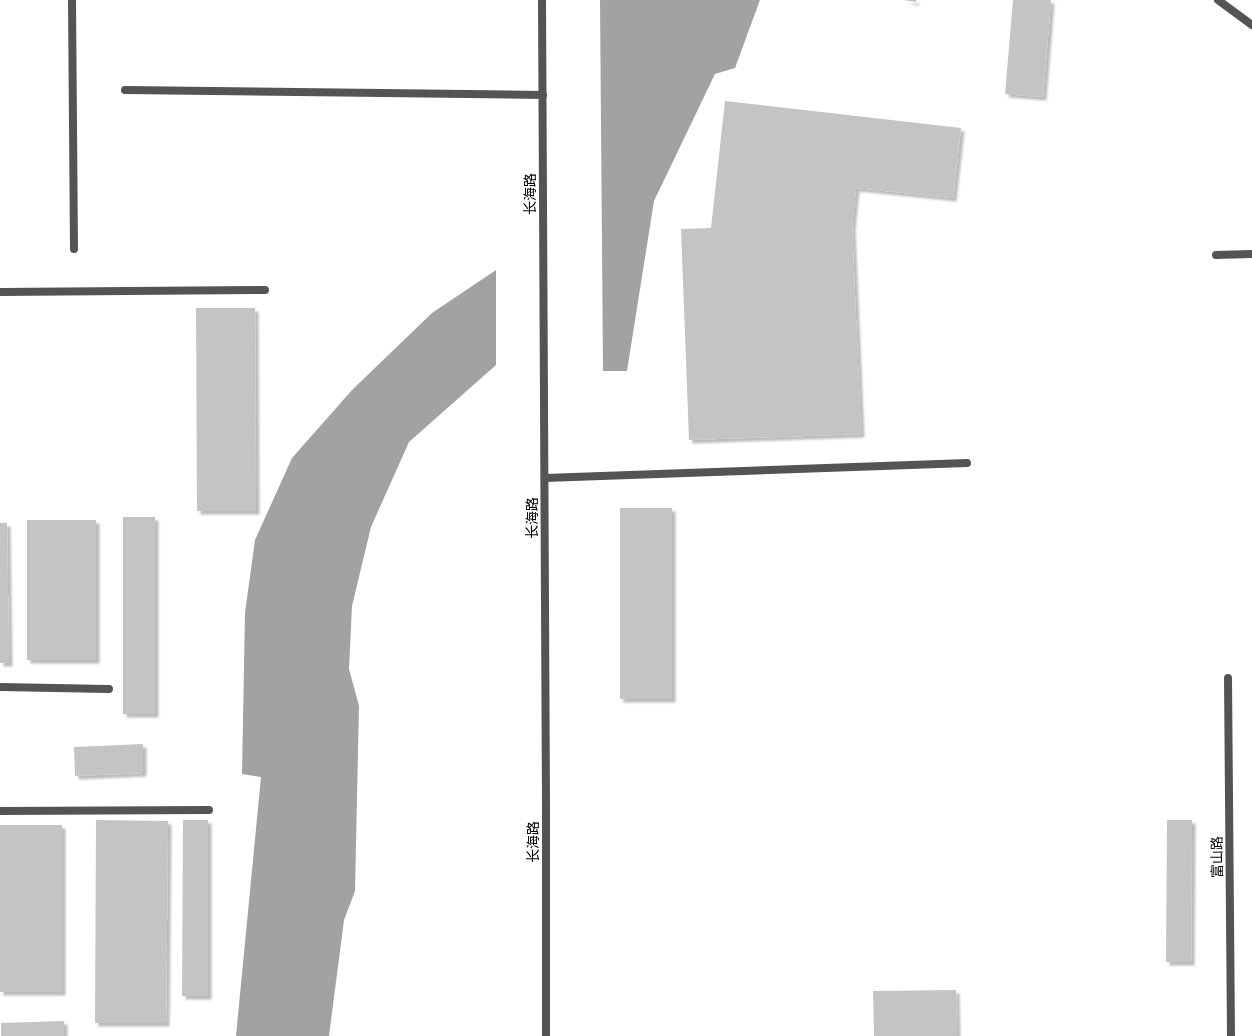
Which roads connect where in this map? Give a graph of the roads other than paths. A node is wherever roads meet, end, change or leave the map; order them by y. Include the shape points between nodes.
1 (72, 0) edge
2 (542, 0) edge
3 (1218, 0) edge
4 (1252, 25) edge
5 (125, 90) dead end
6 (543, 95) junction
7 (74, 249) dead end
8 (1252, 254) edge
9 (1216, 255) dead end
10 (265, 290) dead end
11 (0, 292) edge
12 (967, 463) dead end
13 (545, 478) junction
14 (1228, 678) dead end
15 (0, 687) edge
16 (108, 689) dead end
17 (209, 810) dead end
18 (0, 811) edge
19 (546, 1036) edge
20 (1231, 1036) edge

1 - 7 street
2 - 6 street, 长海路
3 - 4 street
5 - 6 street
6 - 13 street, 长海路
8 - 9 street
10 - 11 street
12 - 13 street
13 - 19 street, 长海路
14 - 20 street, 富山路
15 - 16 street
17 - 18 street

